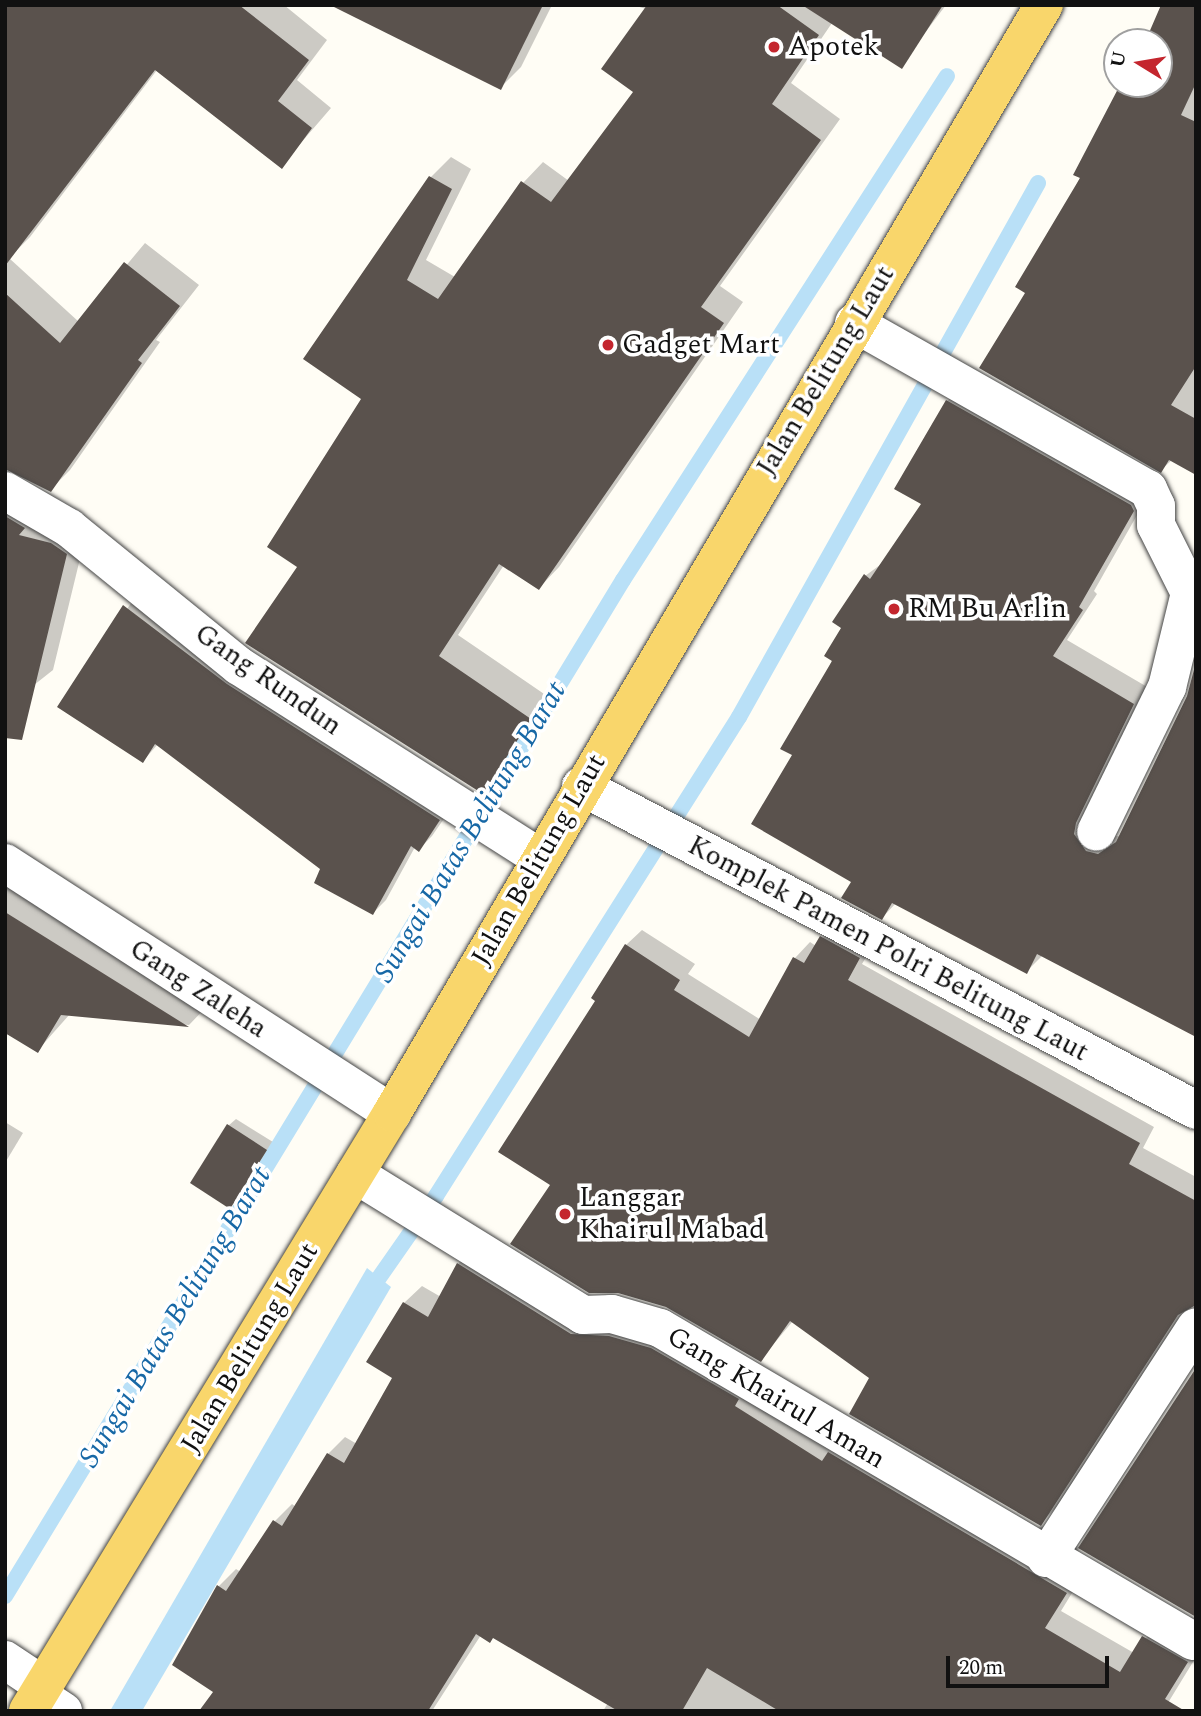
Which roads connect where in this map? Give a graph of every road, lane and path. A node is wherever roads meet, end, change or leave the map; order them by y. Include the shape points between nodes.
1 (1044, 5) edge
2 (854, 323) junction
3 (5, 491) edge
4 (581, 786) junction
5 (1096, 832) dead end
6 (540, 858) junction
7 (5, 863) edge
8 (1196, 1110) edge
9 (392, 1113) junction
10 (355, 1174) junction
11 (1196, 1327) edge
12 (1046, 1558) junction
13 (1193, 1641) dead end
14 (5, 1660) edge
15 (43, 1701) edge

1 - 2 main road, Jalan Belitung Laut
2 - 4 main road, Jalan Belitung Laut
2 - 5 street via 1148,489 1161,536 1185,574 1190,593 1167,687
3 - 6 street, Gang Rundun via 69,528 239,666
4 - 6 main road, Jalan Belitung Laut
4 - 8 street, Komplek Pamen Polri Belitung Laut
6 - 9 main road, Jalan Belitung Laut
7 - 9 street, Gang Zaleha
9 - 10 main road, Jalan Belitung Laut
10 - 12 street, Gang Khairul Aman via 583,1315 612,1314 660,1328
10 - 15 main road, Jalan Belitung Laut
11 - 12 street
12 - 13 street, Gang Khairul Aman
14 - 15 street

